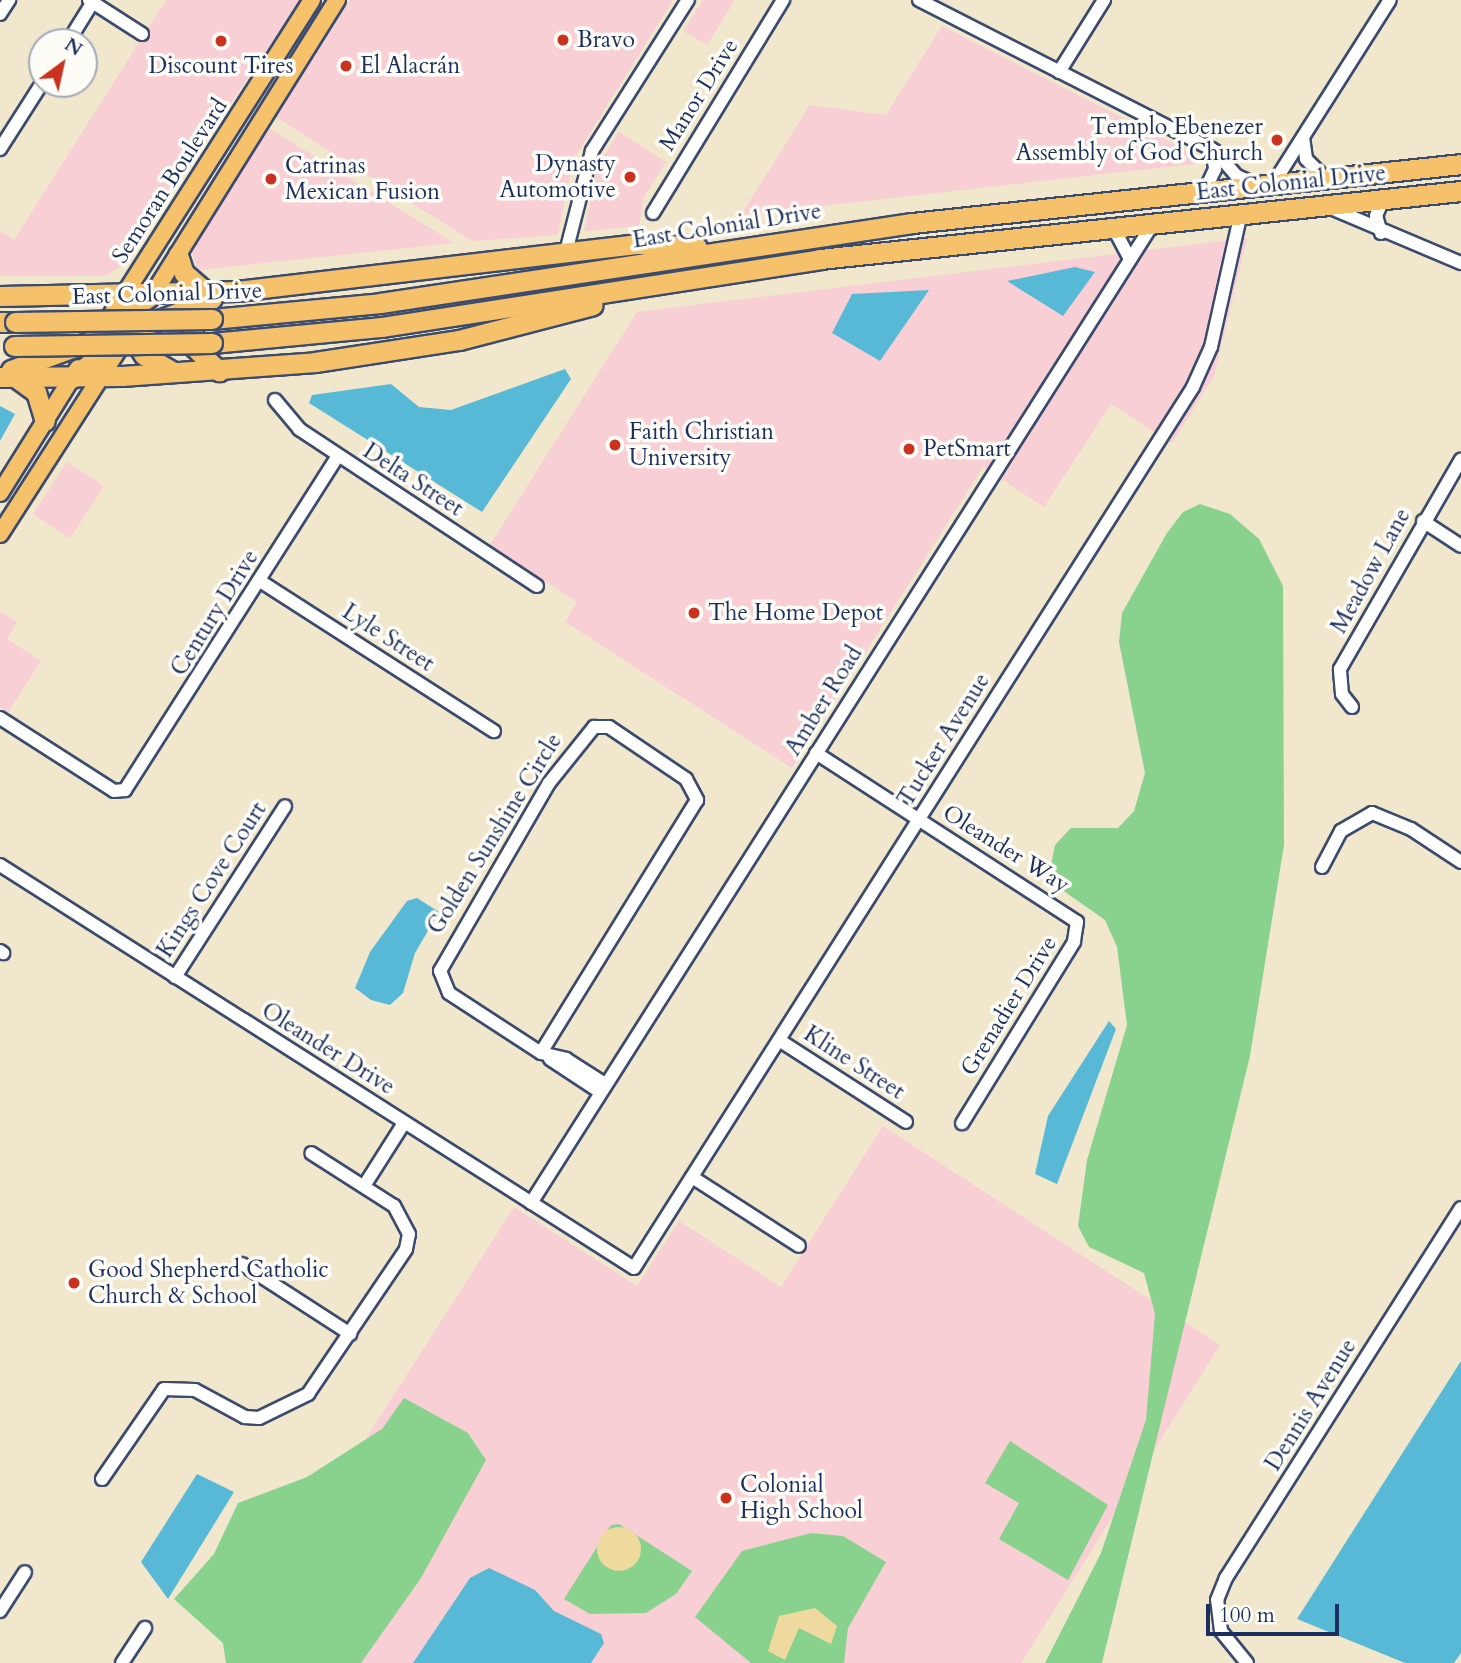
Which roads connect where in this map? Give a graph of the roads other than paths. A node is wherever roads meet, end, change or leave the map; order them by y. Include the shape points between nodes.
1 (9, 0) edge
2 (312, 0) edge
3 (688, 0) edge
4 (783, 0) edge
5 (919, 0) edge
6 (1104, 0) edge
7 (1390, 0) edge
8 (92, 1) edge
9 (332, 4) edge
10 (0, 14) edge
11 (298, 22) junction
12 (76, 28) edge
13 (142, 34) dead end
14 (1059, 72) junction
15 (290, 73) junction
16 (32, 98) edge
17 (1303, 137) junction
18 (0, 149) edge
19 (1212, 149) junction
20 (1461, 164) edge
21 (1323, 176) junction
22 (1263, 182) junction
23 (1206, 188) junction
24 (1461, 191) edge
25 (1384, 197) junction
26 (1111, 200) junction
27 (1321, 204) junction
28 (653, 213) dead end
29 (1241, 213) junction
30 (1154, 222) junction
31 (912, 223) junction
32 (1113, 227) junction
33 (1381, 233) junction
34 (985, 241) junction
35 (740, 248) junction
36 (566, 251) junction
37 (178, 255) junction
38 (820, 259) junction
39 (1130, 259) junction
40 (1461, 263) edge
41 (654, 286) junction
42 (153, 293) junction
43 (124, 295) junction
44 (6, 296) edge
45 (52, 297) junction
46 (207, 304) junction
47 (7, 322) edge
48 (127, 324) junction
49 (7, 345) edge
50 (98, 347) junction
51 (219, 371) junction
52 (181, 373) junction
53 (7, 374) edge
54 (101, 377) junction
55 (72, 378) junction
56 (275, 400) dead end
57 (45, 421) junction
58 (338, 456) junction
59 (1461, 459) edge
60 (0, 493) edge
61 (1423, 522) junction
62 (0, 534) edge
63 (1461, 546) edge
64 (260, 581) junction
65 (537, 586) dead end
66 (1352, 707) dead end
67 (0, 718) edge
68 (494, 731) dead end
69 (816, 753) junction
70 (285, 806) dead end
71 (919, 819) junction
72 (1461, 862) edge
73 (0, 865) edge
74 (1322, 867) dead end
75 (1068, 912) joint
76 (175, 977) junction
77 (779, 1041) junction
78 (541, 1053) junction
79 (603, 1088) junction
80 (906, 1122) dead end
81 (404, 1123) junction
82 (962, 1123) dead end
83 (311, 1153) dead end
84 (692, 1177) junction
85 (364, 1186) junction
86 (531, 1203) junction
87 (1461, 1208) edge
88 (799, 1246) dead end
89 (242, 1264) dead end
90 (634, 1268) joint
91 (350, 1334) junction
92 (102, 1479) dead end
93 (25, 1573) dead end
94 (0, 1611) edge
95 (145, 1628) dead end
96 (122, 1663) edge
97 (1247, 1663) edge

1 - 10 street
2 - 11 main road, Semoran Boulevard
3 - 36 street via 592,151
4 - 28 street, Manor Drive
5 - 14 street
6 - 14 street
7 - 17 street
8 - 12 street
8 - 13 street
9 - 15 main road, Semoran Boulevard
11 - 15 main road via 301,38
11 - 43 main road, Semoran Boulevard
14 - 19 street
15 - 37 main road, Semoran Boulevard
16 - 18 street
17 - 21 street via 1306,159
17 - 22 street
19 - 22 street via 1237,176
19 - 23 street via 1215,169
20 - 21 highway, East Colonial Drive
21 - 22 highway, East Colonial Drive
22 - 23 highway, East Colonial Drive
22 - 30 highway via 1172,208
23 - 26 highway, East Colonial Drive
24 - 25 highway, East Colonial Drive
25 - 27 highway, East Colonial Drive
25 - 33 street via 1376,216
26 - 31 highway, East Colonial Drive
26 - 34 highway via 1087,217 993,231
27 - 29 highway, East Colonial Drive
27 - 33 street
29 - 30 highway, East Colonial Drive
29 - 71 street, Tucker Avenue via 1210,347 1193,387
30 - 32 highway, East Colonial Drive
30 - 39 street, Amber Road
31 - 35 highway, East Colonial Drive
31 - 38 highway
32 - 34 highway, East Colonial Drive
32 - 39 street
33 - 40 street
34 - 38 highway, East Colonial Drive
35 - 36 highway via 640,244
35 - 46 highway, East Colonial Drive via 380,303
36 - 46 highway via 237,291
37 - 42 main road, Semoran Boulevard
37 - 46 highway via 184,273
38 - 41 highway, East Colonial Drive
39 - 69 street, Amber Road
41 - 49 highway, East Colonial Drive, bridge via 382,327 212,343
41 - 51 highway via 460,340
42 - 43 highway
42 - 46 highway
42 - 48 highway
43 - 45 highway
43 - 48 highway
43 - 50 main road, Semoran Boulevard
44 - 45 highway
44 - 53 highway via 36,310 43,333
45 - 50 highway via 79,311
46 - 47 highway, East Colonial Drive, bridge
46 - 48 highway
46 - 51 highway via 192,323 194,347
48 - 50 highway
48 - 52 highway via 156,365
48 - 54 main road
50 - 53 highway
50 - 54 highway
50 - 55 highway
51 - 52 highway
52 - 54 highway
53 - 55 highway
53 - 57 highway via 36,393
54 - 55 highway
54 - 62 main road
55 - 57 main road
56 - 58 street, Delta Street via 288,421
57 - 60 main road
58 - 64 street, Century Drive
58 - 65 street, Delta Street
59 - 61 street, Meadow Lane
61 - 63 street
61 - 66 street, Meadow Lane via 1340,669 1342,694
64 - 67 street, Century Drive via 125,790 114,791
64 - 68 street, Lyle Street
69 - 71 street, Oleander Way
69 - 79 street, Amber Road
70 - 76 street, Kings Cove Court
71 - 75 street, Oleander Way
71 - 77 street, Tucker Avenue
72 - 74 street via 1411,829 1372,813 1341,831
73 - 76 street, Oleander Drive
75 - 82 street, Grenadier Drive via 1077,922 1074,942
76 - 81 street, Oleander Drive
77 - 80 street, Kline Street
77 - 84 street, Tucker Avenue
78 - 78 street, Golden Sunshine Circle via 449,993 440,971 583,734 609,727 686,779 698,800
78 - 79 street, Golden Sunshine Circle
79 - 86 street, Amber Road
81 - 85 street
81 - 86 street, Oleander Drive
83 - 85 street
84 - 88 street
84 - 90 street, Tucker Avenue
85 - 91 street via 394,1206 409,1234 406,1249
86 - 90 street, Oleander Drive
87 - 97 street, Dennis Avenue via 1226,1578 1217,1600 1221,1631
89 - 91 street
91 - 92 street via 308,1394 259,1418 245,1417 195,1390 164,1389
93 - 94 street
95 - 96 street

